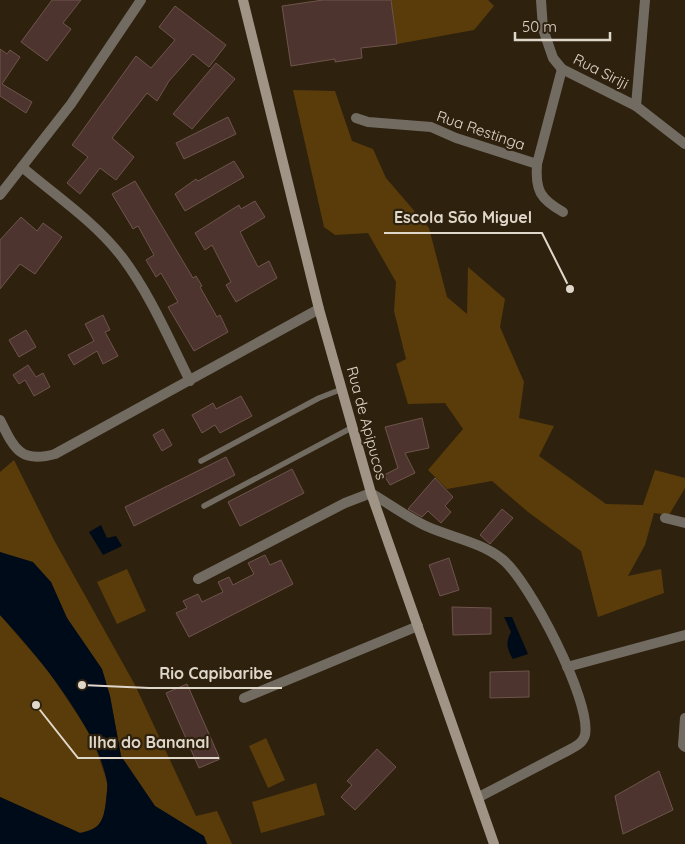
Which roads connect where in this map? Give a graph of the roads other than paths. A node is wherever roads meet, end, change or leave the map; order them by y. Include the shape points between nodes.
1 (141, 0) edge
2 (244, 0) edge
3 (541, 0) edge
4 (645, 0) edge
5 (562, 69) junction
6 (636, 106) junction
7 (356, 118) dead end
8 (685, 144) edge
9 (537, 164) junction
10 (22, 167) junction
11 (0, 195) edge
12 (563, 212) dead end
13 (319, 309) junction
14 (190, 381) junction
15 (342, 389) junction
16 (0, 420) edge
17 (353, 427) junction
18 (201, 461) dead end
19 (371, 493) junction
20 (204, 506) dead end
21 (665, 518) dead end
22 (685, 523) edge
23 (198, 579) dead end
24 (418, 626) junction
25 (685, 635) edge
26 (567, 667) junction
27 (244, 698) dead end
28 (685, 718) edge
29 (684, 746) edge
30 (479, 797) junction
31 (494, 844) edge

1 - 10 street via 72,104
2 - 13 main road, Rua de Apipucos
3 - 5 street, Rua Siriji via 543,29 553,58
4 - 6 street
5 - 6 street, Rua Siriji
5 - 9 street
6 - 8 street, Rua Siriji
7 - 9 street, Rua Restinga via 368,122 431,127
9 - 12 street via 536,187
10 - 11 street
10 - 14 street via 98,230 122,257 145,293
13 - 14 street
13 - 15 main road, Rua de Apipucos
14 - 16 street via 44,458 30,458 16,450
15 - 17 main road, Rua de Apipucos
15 - 18 lane
17 - 19 main road, Rua de Apipucos
17 - 20 lane
19 - 23 street via 345,503
19 - 24 main road, Rua de Apipucos
19 - 26 street via 425,525 502,558 540,611
21 - 22 street
24 - 27 street
24 - 30 main road, Rua de Apipucos
25 - 26 street
26 - 30 street via 578,695 584,724 581,742
28 - 29 street
30 - 31 main road, Rua de Apipucos

